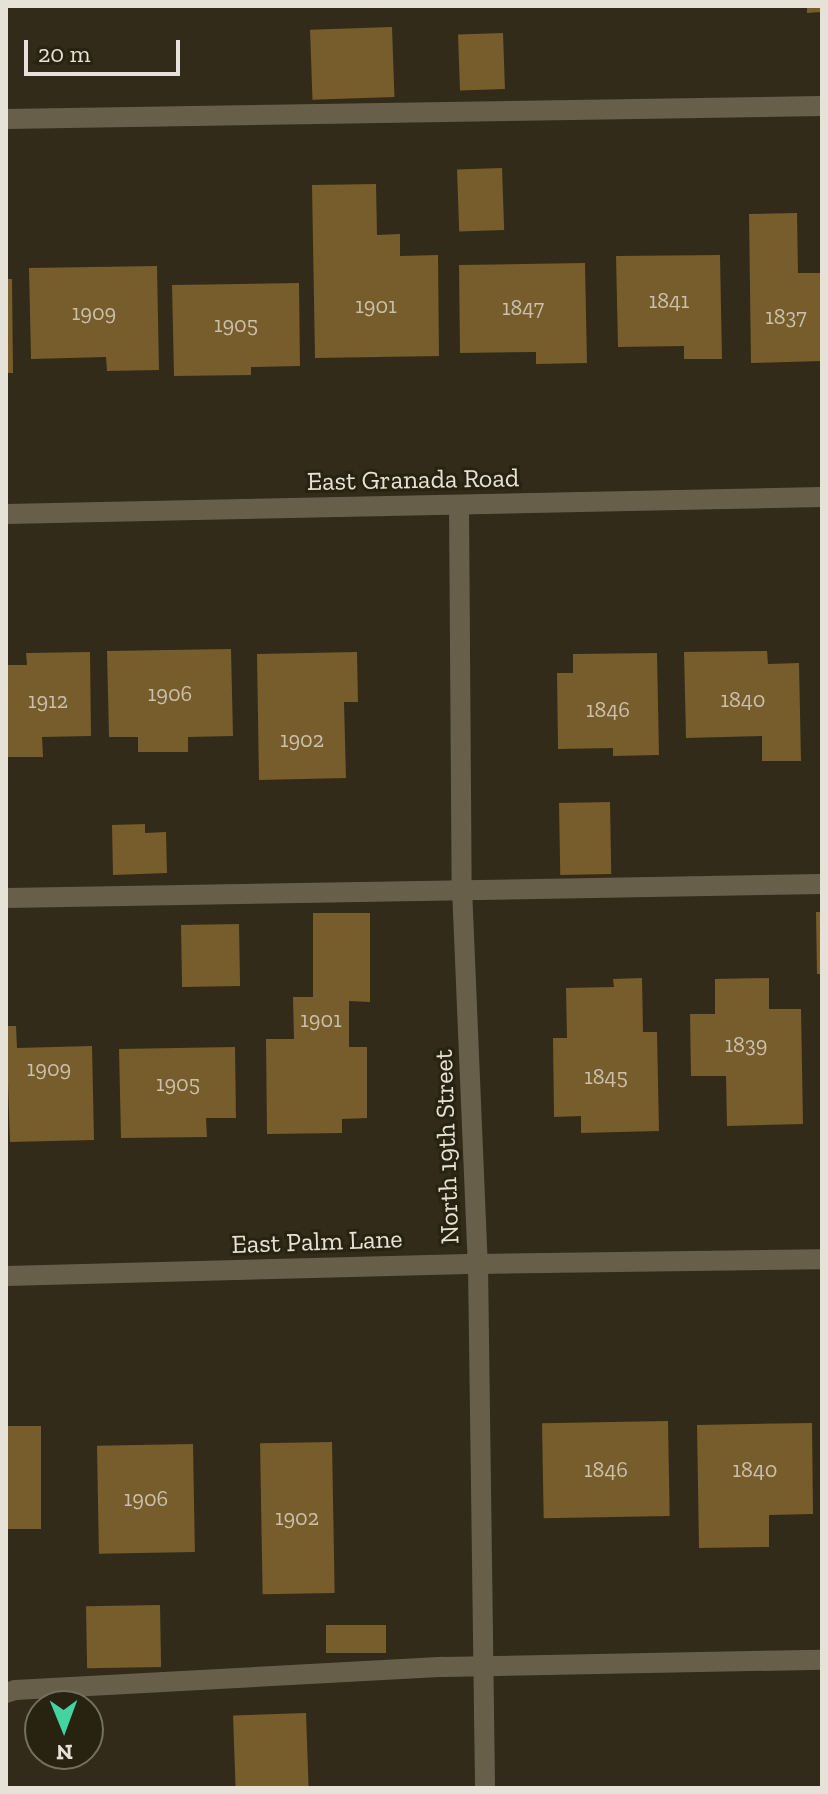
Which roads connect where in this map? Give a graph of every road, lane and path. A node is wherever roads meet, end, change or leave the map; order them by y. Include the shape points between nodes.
1 (822, 106) edge
2 (6, 119) edge
3 (822, 497) edge
4 (459, 505) junction
5 (6, 514) edge
6 (822, 884) edge
7 (462, 888) junction
8 (6, 898) edge
9 (822, 1259) edge
10 (478, 1264) junction
11 (6, 1276) edge
12 (822, 1660) edge
13 (484, 1665) junction
14 (6, 1693) edge
15 (485, 1788) edge

1 - 2 street
3 - 4 street, East Granada Road
4 - 5 street, East Granada Road
4 - 7 street, North 19th Street
6 - 7 street
7 - 8 street
7 - 10 street, North 19th Street
9 - 10 street, East Palm Lane
10 - 11 street, East Palm Lane
10 - 13 street, North 19th Street
12 - 13 street
13 - 14 street
13 - 15 street, North 19th Street

